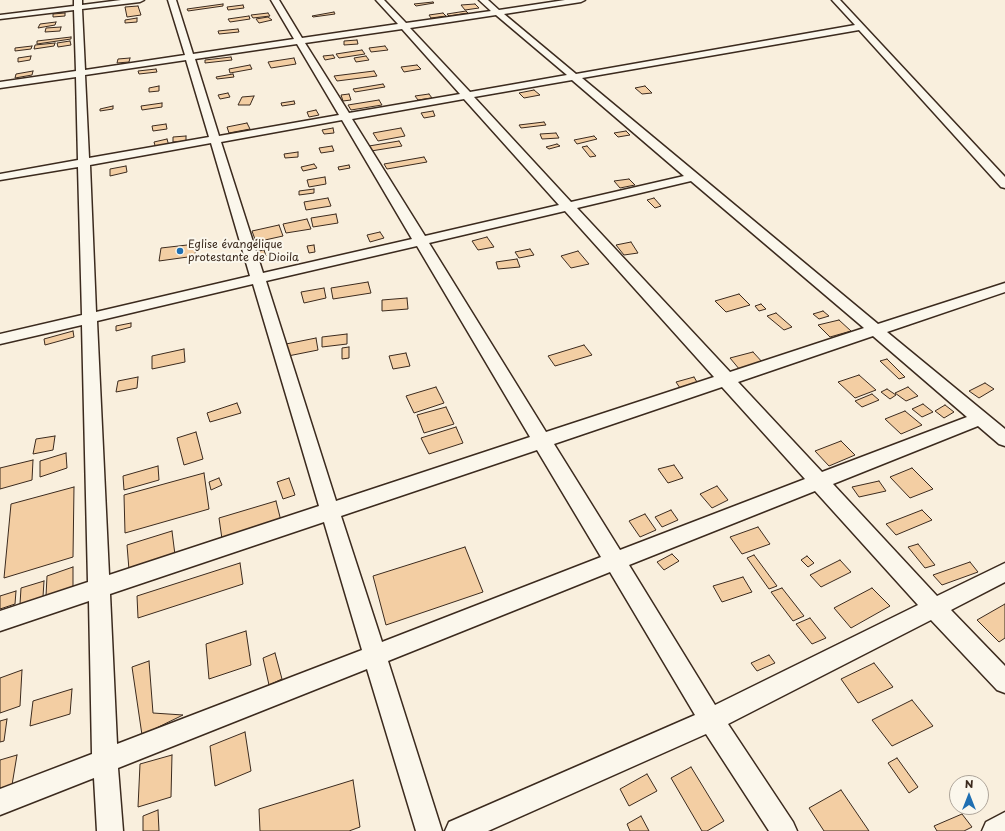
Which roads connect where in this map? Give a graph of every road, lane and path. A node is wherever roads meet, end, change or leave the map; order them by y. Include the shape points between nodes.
1 (140, 0) edge
2 (172, 0) edge
3 (275, 0) edge
4 (380, 0) edge
5 (483, 0) edge
6 (581, 0) edge
7 (836, 0) edge
8 (78, 4) edge
9 (498, 12) junction
10 (0, 17) edge
11 (404, 26) junction
12 (860, 27) junction
13 (300, 41) junction
14 (190, 57) junction
15 (81, 73) junction
16 (575, 77) junction
17 (0, 85) edge
18 (467, 96) junction
19 (346, 117) junction
20 (215, 140) junction
21 (84, 162) junction
22 (0, 177) edge
23 (694, 177) junction
24 (1005, 184) edge
25 (569, 207) junction
26 (421, 241) junction
27 (258, 279) junction
28 (1005, 288) edge
29 (89, 318) junction
30 (877, 331) junction
31 (0, 339) edge
32 (728, 381) junction
33 (980, 418) junction
34 (1005, 439) edge
35 (543, 442) junction
36 (819, 481) junction
37 (330, 512) junction
38 (616, 561) junction
39 (1005, 572) edge
40 (99, 588) junction
41 (934, 608) junction
42 (0, 621) edge
43 (374, 656) junction
44 (1005, 682) edge
45 (711, 720) junction
46 (105, 761) junction
47 (0, 802) edge
48 (1005, 825) edge
49 (110, 831) edge
50 (429, 831) edge
51 (458, 831) edge
52 (784, 831) edge
53 (995, 831) edge

1 - 8 street
2 - 14 street
3 - 13 street
4 - 11 street
5 - 9 street
6 - 9 street
7 - 12 street
8 - 10 street
8 - 15 street
9 - 11 street
9 - 16 street
11 - 13 street
11 - 18 street
12 - 16 street
12 - 24 street
13 - 14 street
13 - 19 street
14 - 15 street
14 - 20 street
15 - 17 street
15 - 21 street
16 - 18 street
16 - 23 street
18 - 19 street
18 - 25 street
19 - 20 street
19 - 26 street
20 - 21 street
20 - 27 street
21 - 22 street
21 - 29 street
23 - 25 street
23 - 30 street
25 - 26 street
25 - 32 street
26 - 27 street
26 - 35 street
27 - 29 street
27 - 37 street
28 - 30 street
29 - 31 street
29 - 40 street
30 - 32 street
30 - 33 street
32 - 35 street
32 - 36 street
33 - 34 street
33 - 36 street
35 - 37 street
35 - 38 street
36 - 38 street
36 - 41 street
37 - 40 street
37 - 43 street
38 - 43 street
38 - 45 street
39 - 41 street
40 - 42 street
40 - 46 street
41 - 44 street
41 - 45 street
43 - 46 street
43 - 50 street
45 - 51 street
45 - 52 street
46 - 47 street
46 - 49 street
48 - 53 street

